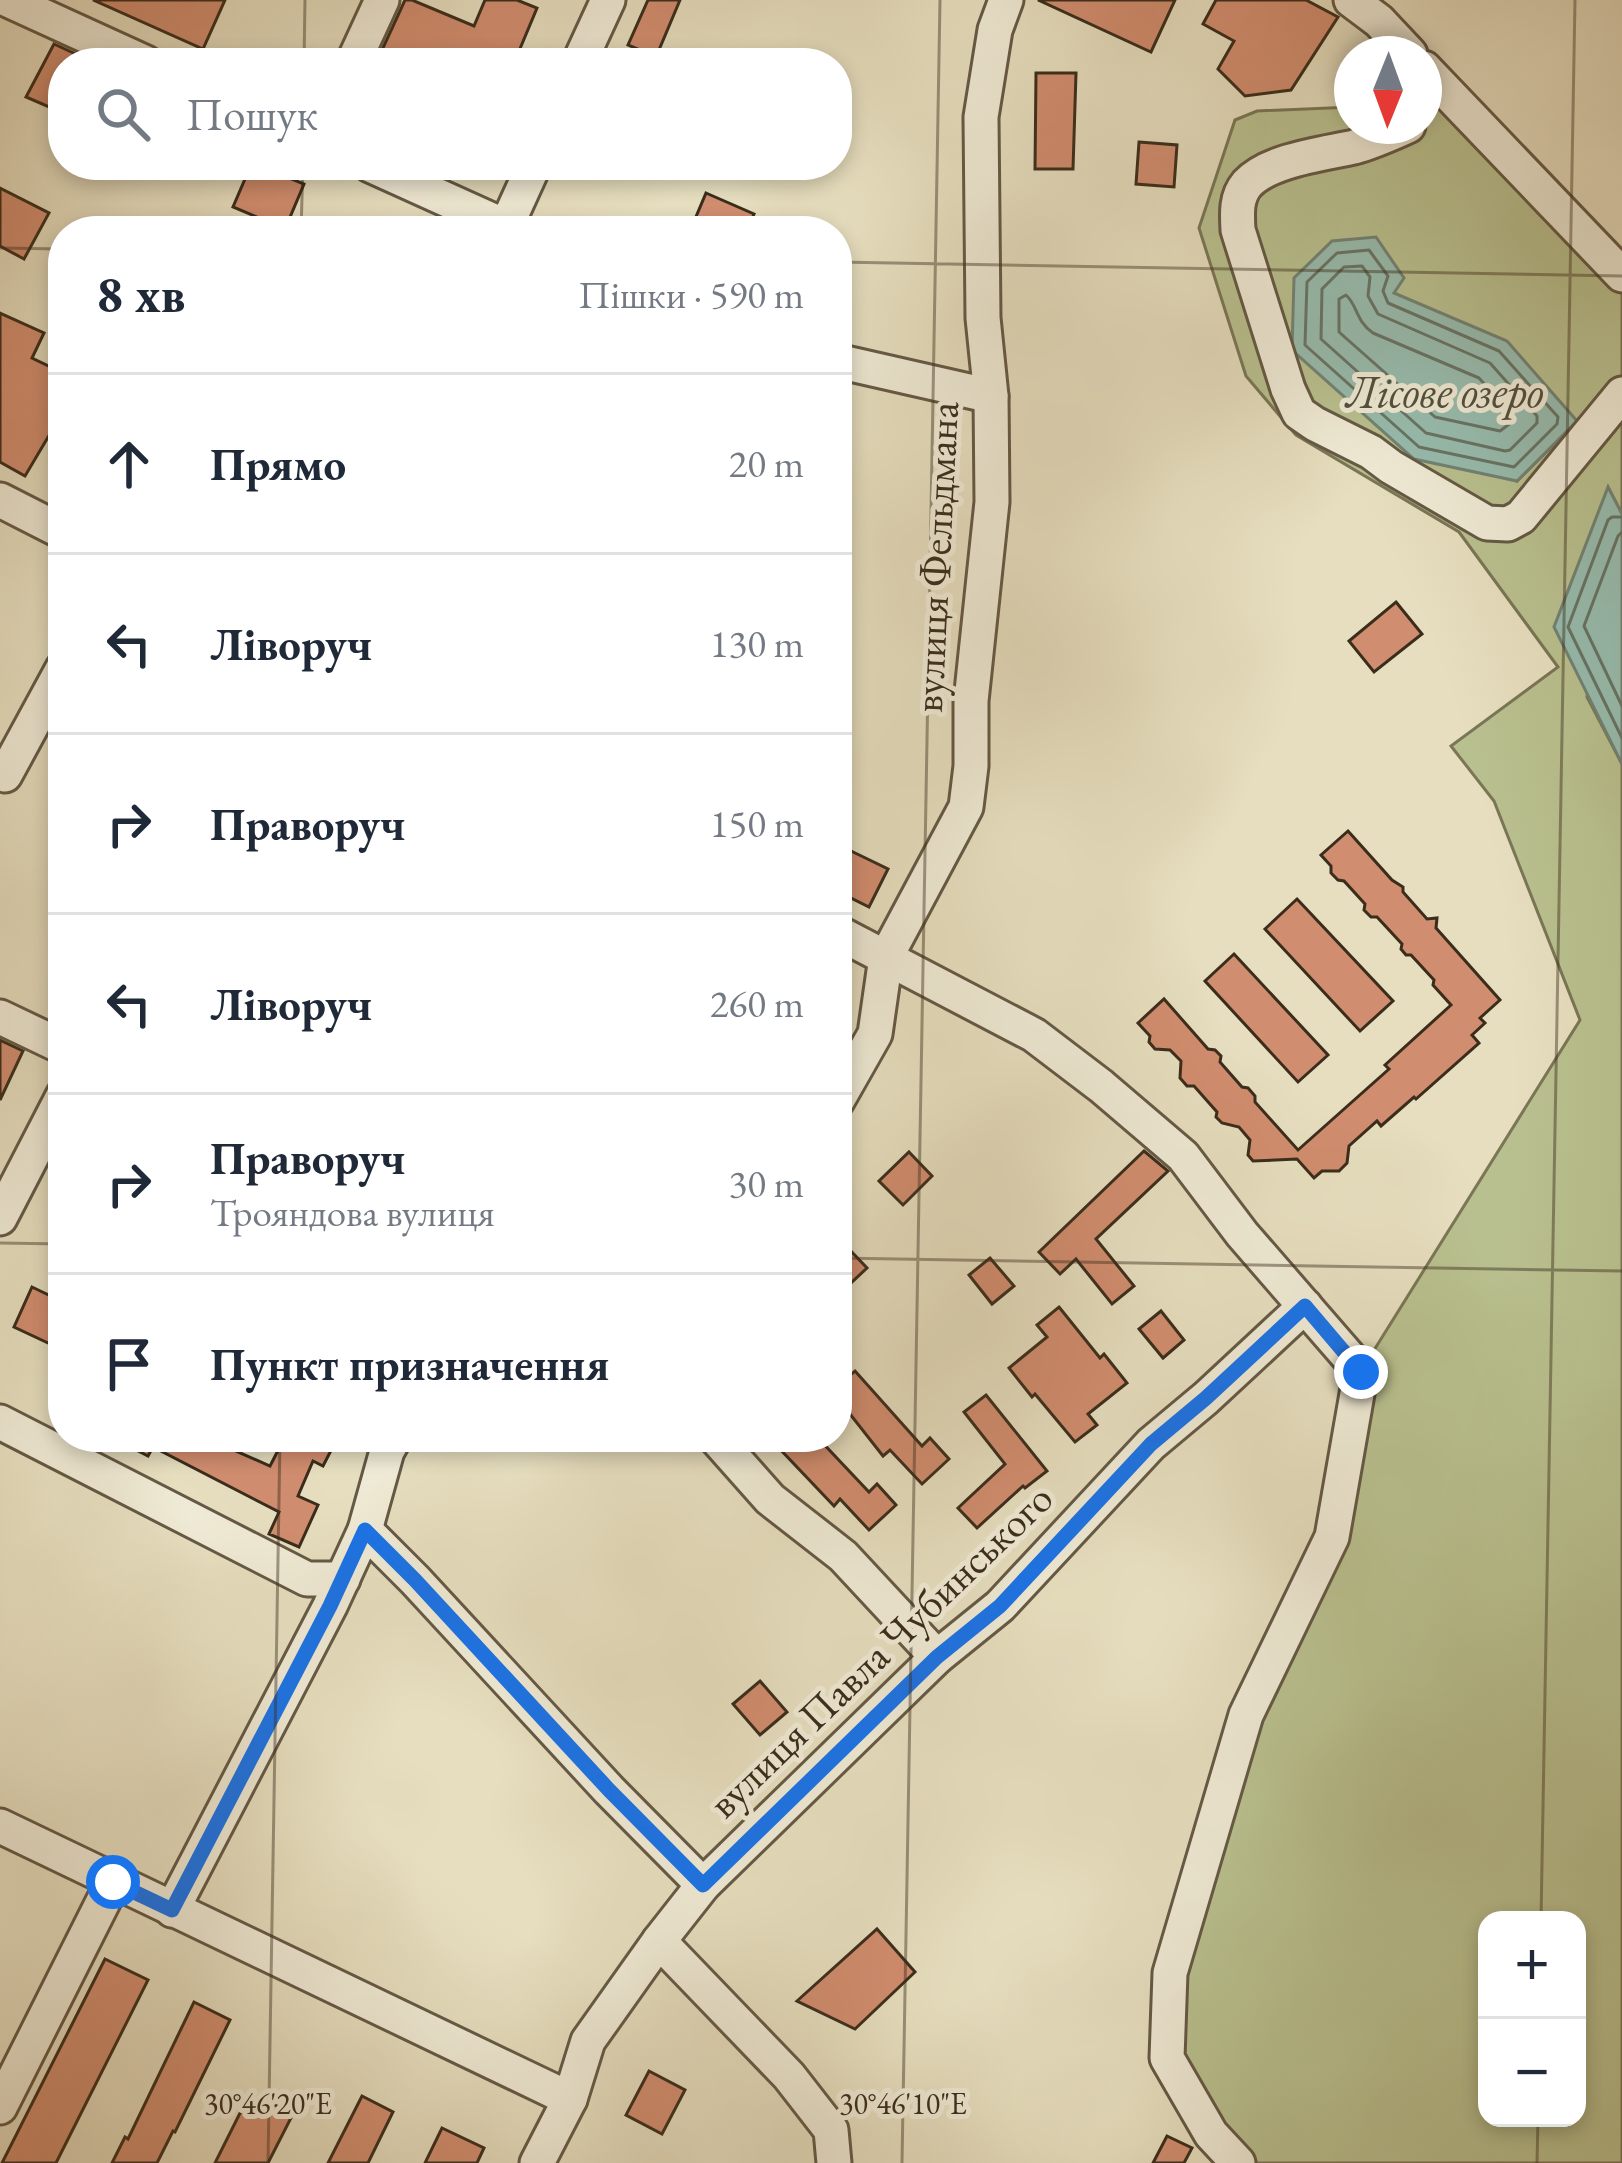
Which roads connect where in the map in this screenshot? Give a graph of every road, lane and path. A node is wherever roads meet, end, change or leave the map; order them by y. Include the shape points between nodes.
1 (8, 0) edge
2 (382, 0) edge
3 (608, 0) edge
4 (1006, 0) edge
5 (1351, 0) edge
6 (1393, 36) edge
7 (113, 48) edge
8 (360, 48) edge
9 (586, 48) edge
10 (1442, 87) edge
11 (1458, 103) junction
12 (1442, 110) edge
13 (1358, 144) edge
14 (402, 180) edge
15 (527, 180) edge
16 (478, 216) edge
17 (513, 216) edge
18 (1622, 275) edge
19 (852, 365) edge
20 (1622, 394) edge
21 (991, 396) junction
22 (0, 500) edge
23 (48, 524) edge
24 (48, 696) edge
25 (5, 775) dead end
26 (852, 940) edge
27 (886, 957) junction
28 (0, 1016) edge
29 (48, 1040) edge
30 (852, 1075) edge
31 (48, 1125) edge
32 (0, 1218) edge
33 (1305, 1306) junction
34 (0, 1422) edge
35 (48, 1447) edge
36 (59, 1452) edge
37 (387, 1452) edge
38 (728, 1452) edge
39 (365, 1530) junction
40 (343, 1579) junction
41 (937, 1657) junction
42 (0, 1826) edge
43 (113, 1882) junction
44 (703, 1885) junction
45 (172, 1910) junction
46 (658, 1941) junction
47 (570, 2099) junction
48 (0, 2107) edge
49 (537, 2163) edge
50 (834, 2163) edge
51 (1238, 2163) edge

1 - 7 street
2 - 8 street
3 - 9 street
4 - 21 street, вулиця Фельдмана via 981,117 982,317
5 - 6 street
10 - 11 street
11 - 12 street
11 - 18 street
13 - 20 street via 1262,172 1237,205 1238,230 1299,412 1487,524 1508,524
14 - 16 street
15 - 17 street
19 - 21 street
21 - 27 street, вулиця Фельдмана via 992,502 966,807
22 - 23 street
24 - 25 street
26 - 27 street
27 - 30 street, вулиця Фельдмана via 875,1034
27 - 33 street via 1034,1035 1101,1086 1183,1156
28 - 29 street
31 - 32 street
33 - 41 street, вулиця Павла Чубинського via 1151,1444 1000,1606
33 - 51 street via 1361,1372 1332,1537 1246,1715 1170,1973 1167,2058 1211,2134
34 - 35 street
36 - 40 street via 307,1579
37 - 39 street
38 - 41 street via 770,1499 843,1556
39 - 40 street
39 - 44 street
40 - 45 street
41 - 44 street, вулиця Павла Чубинського
42 - 43 street
43 - 45 street
43 - 48 street
44 - 46 street, вулиця Павла Чубинського
45 - 47 street
46 - 47 street, вулиця Павла Чубинського via 588,2041
46 - 50 street via 789,2076 831,2130
47 - 49 street, вулиця Павла Чубинського

